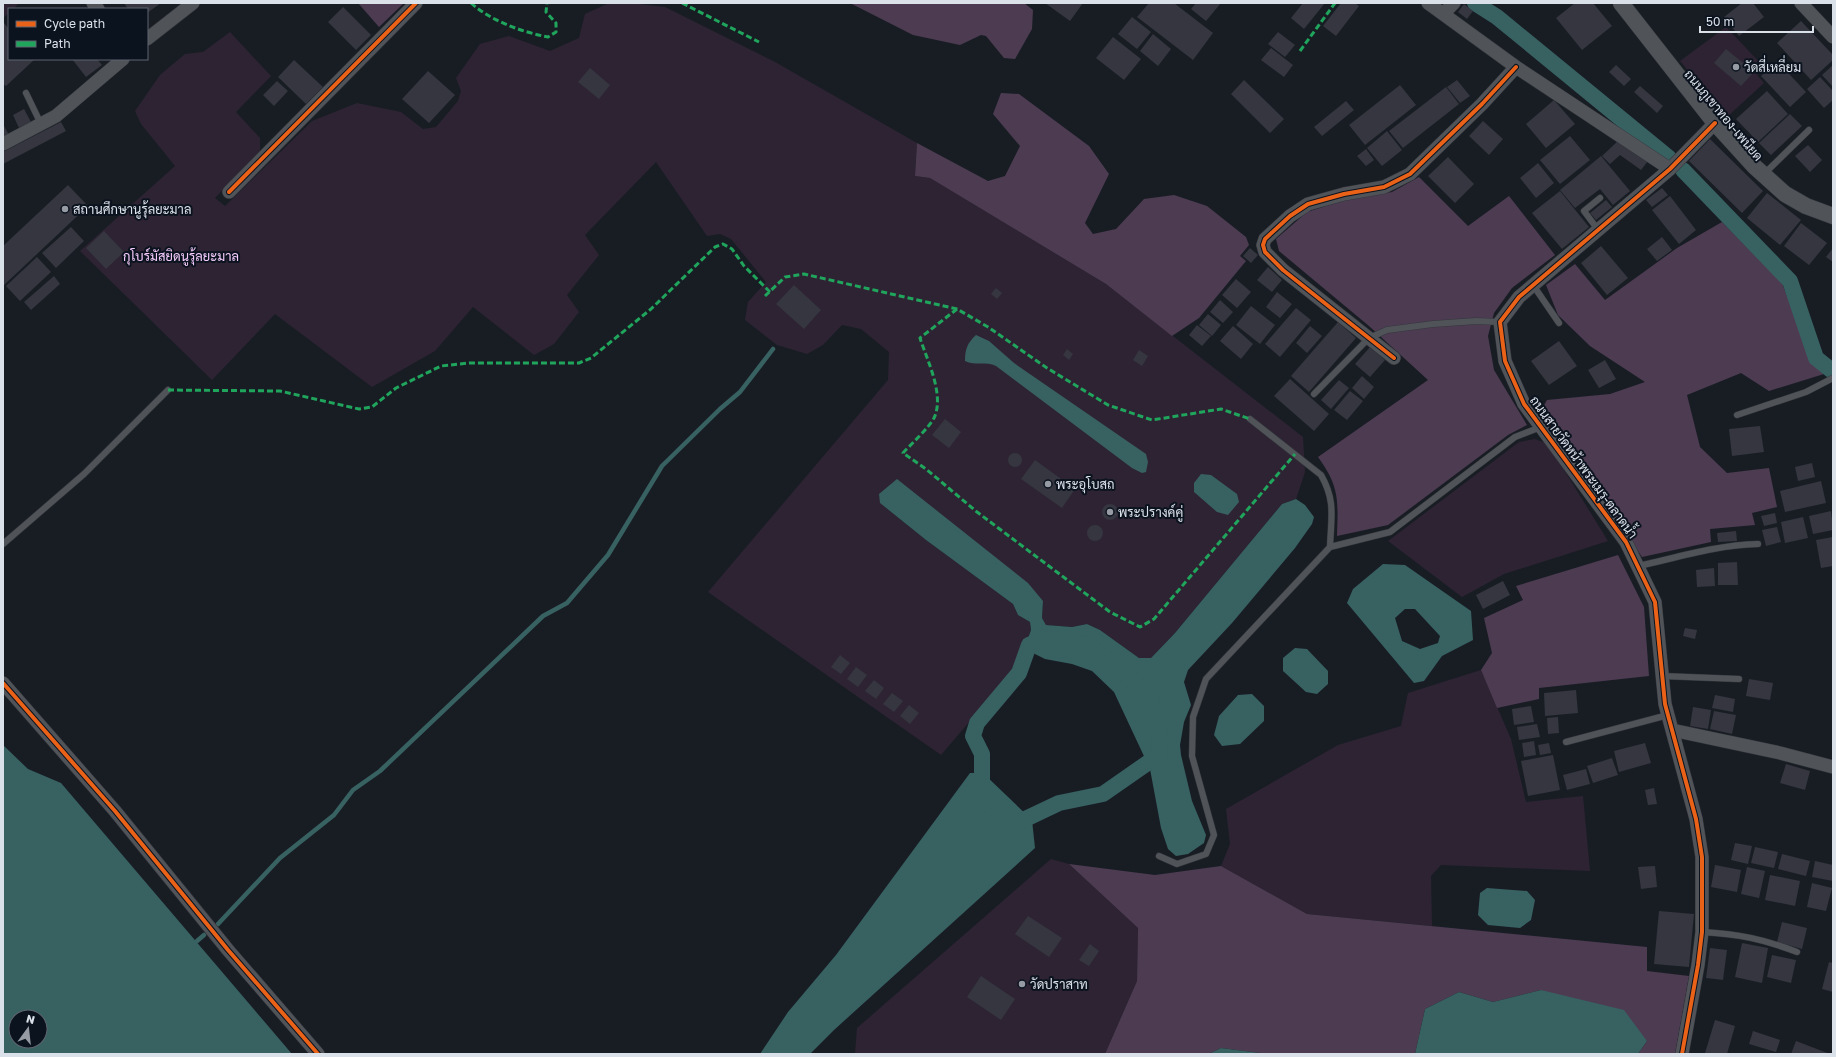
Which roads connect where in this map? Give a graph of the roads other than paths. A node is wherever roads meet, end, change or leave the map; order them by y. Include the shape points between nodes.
1 (193, 3) edge
2 (416, 3) edge
3 (1428, 3) edge
4 (1454, 3) edge
5 (1620, 3) edge
6 (1801, 3) edge
7 (1443, 14) junction
8 (1833, 37) edge
9 (148, 39) edge
10 (122, 60) edge
11 (1516, 67) junction
12 (26, 93) dead end
13 (1715, 123) junction
14 (41, 124) junction
15 (1809, 130) dead end
16 (3, 144) edge
17 (1670, 169) junction
18 (1764, 175) junction
19 (229, 192) dead end
20 (1600, 198) dead end
21 (1833, 216) edge
22 (1599, 231) junction
23 (1533, 285) junction
24 (1500, 322) junction
25 (1559, 323) dead end
26 (1369, 338) junction
27 (1394, 358) dead end
28 (1833, 378) edge
29 (168, 390) dead end
30 (1314, 394) dead end
31 (1737, 415) dead end
32 (1250, 419) dead end
33 (1541, 427) junction
34 (3, 544) edge
35 (1758, 544) dead end
36 (1330, 547) junction
37 (1640, 566) junction
38 (1662, 676) junction
39 (1739, 679) dead end
40 (3, 683) edge
41 (1668, 715) junction
42 (1672, 730) junction
43 (1566, 742) dead end
44 (1833, 767) edge
45 (1159, 856) dead end
46 (1702, 932) junction
47 (1797, 952) dead end
48 (318, 1054) edge
49 (1682, 1054) edge

1 - 9 street
2 - 19 street
3 - 7 street
4 - 7 street
5 - 13 street, ถนนภูเขาทอง-เพนียด
6 - 8 street
7 - 11 street
10 - 14 street via 56,116
11 - 17 street
11 - 26 street via 1410,174 1384,187 1308,204 1290,216 1265,239 1265,252 1283,270
12 - 14 lane
13 - 17 street
13 - 18 street, ถนนภูเขาทอง-เพนียด
14 - 16 street
15 - 18 lane
17 - 22 street
18 - 21 street, ถนนภูเขาทอง-เพนียด via 1785,194 1806,206
20 - 22 lane via 1584,211
22 - 23 street
23 - 24 street via 1519,297
23 - 25 lane
24 - 26 lane via 1476,321 1418,326 1387,330
24 - 33 street, ถนนสายวัดหน้าพระเมรุ-ตลาดน้ำ via 1505,361 1524,404
26 - 27 street
26 - 30 lane
28 - 31 lane via 1806,392
29 - 34 lane via 84,474
32 - 36 lane via 1321,475 1329,488 1332,502
33 - 36 lane via 1514,437 1390,532
33 - 37 street, ถนนสายวัดหน้าพระเมรุ-ตลาดน้ำ via 1626,542
35 - 37 lane via 1714,548
36 - 45 lane via 1206,679 1193,716 1192,756 1214,835 1206,854 1177,864
37 - 38 street, ถนนสายวัดหน้าพระเมรุ-ตลาดน้ำ via 1655,602
38 - 39 lane
38 - 41 street, ถนนสายวัดหน้าพระเมรุ-ตลาดน้ำ
40 - 48 street via 115,811 228,950
41 - 42 street, ถนนสายวัดหน้าพระเมรุ-ตลาดน้ำ
41 - 43 lane
42 - 44 street
42 - 46 street, ถนนสายวัดหน้าพระเมรุ-ตลาดน้ำ via 1696,820 1702,857
46 - 47 lane via 1735,934 1766,940
46 - 49 street, ถนนสายวัดหน้าพระเมรุ-ตลาดน้ำ

